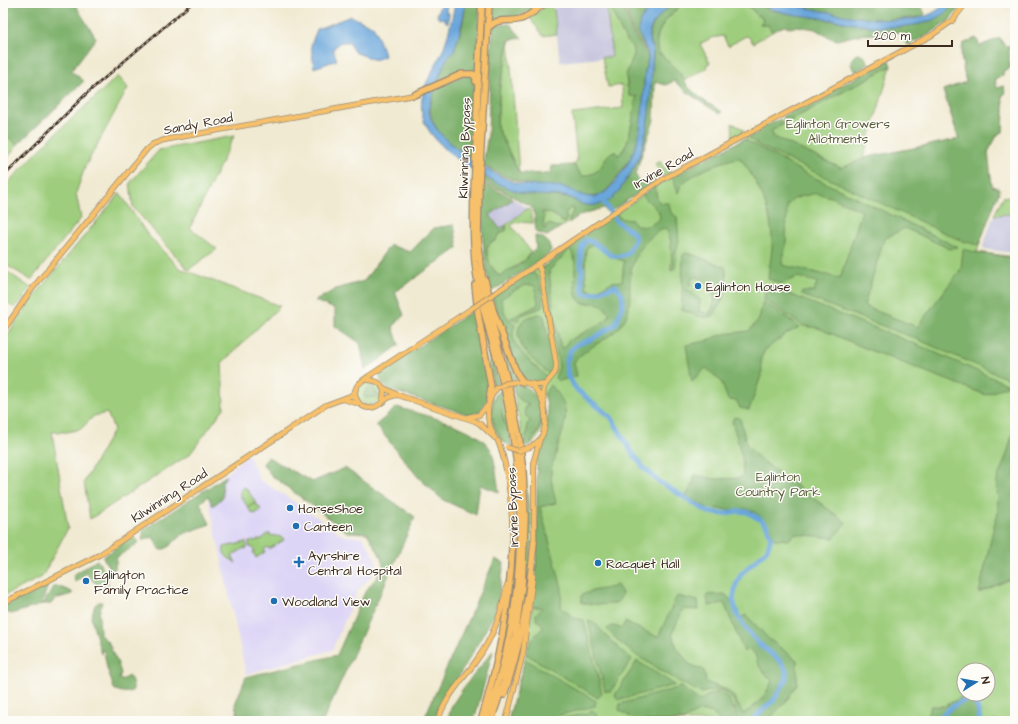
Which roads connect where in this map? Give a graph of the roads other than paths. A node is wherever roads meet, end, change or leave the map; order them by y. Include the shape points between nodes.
1 (482, 3) edge
2 (489, 3) edge
3 (545, 3) edge
4 (966, 3) edge
5 (489, 11) junction
6 (496, 21) junction
7 (488, 28) junction
8 (414, 95) joint
9 (477, 101) junction
10 (478, 151) junction
11 (477, 181) junction
12 (564, 247) junction
13 (474, 248) junction
14 (480, 260) junction
15 (535, 266) junction
16 (540, 272) junction
17 (541, 280) junction
18 (482, 293) junction
19 (3, 331) edge
20 (380, 368) junction
21 (364, 380) junction
22 (549, 381) junction
23 (379, 382) junction
24 (525, 382) junction
25 (382, 388) junction
26 (355, 392) junction
27 (398, 394) junction
28 (342, 399) junction
29 (382, 401) junction
30 (489, 403) junction
31 (359, 404) junction
32 (544, 404) junction
33 (466, 418) junction
34 (497, 439) junction
35 (540, 439) junction
36 (534, 541) junction
37 (512, 548) junction
38 (3, 603) edge
39 (438, 721) edge
40 (481, 721) edge
41 (485, 721) edge
42 (492, 721) edge
43 (506, 721) edge

1 - 9 highway, Kilwinning Bypass
2 - 5 highway, Kilwinning Bypass
3 - 6 highway via 521,19
4 - 12 main road, Irvine Road via 952,21 929,37 663,179
5 - 6 highway
5 - 7 highway, Kilwinning Bypass
6 - 7 highway
7 - 10 highway, Kilwinning Bypass
8 - 9 highway via 462,74 473,74 476,78
8 - 19 main road, Sandy Road via 153,144 32,289
9 - 10 highway, Kilwinning Bypass
10 - 11 highway, Kilwinning Bypass
11 - 13 highway, Kilwinning Bypass
11 - 14 highway, Kilwinning Bypass
12 - 15 main road, Irvine Road
12 - 16 main road via 544,263
13 - 18 highway, Kilwinning Bypass
13 - 30 highway via 473,266 478,313 491,388
14 - 18 highway, Kilwinning Bypass
14 - 24 highway via 493,310 516,371
15 - 16 main road
15 - 17 main road
15 - 20 main road, Irvine Road, bridge
16 - 17 main road
17 - 22 main road via 556,363 556,371
18 - 41 highway, Irvine Bypass via 512,426 520,512 519,564 514,612 504,661
18 - 42 highway, Irvine Bypass via 511,396 523,473 526,518 522,585 515,637
20 - 21 main road, Irvine Road
20 - 23 main road
21 - 23 main road
21 - 26 main road
22 - 24 main road via 539,385
22 - 32 main road via 543,393
23 - 25 main road
24 - 30 main road, bridge via 507,383 497,388
24 - 32 main road via 536,391
25 - 27 main road
25 - 29 main road
26 - 28 main road, Kilwinning Road
26 - 31 main road
27 - 29 main road
27 - 33 main road
28 - 31 main road
28 - 38 main road, Kilwinning Road via 326,404 99,555
29 - 31 main road via 371,408
30 - 33 main road via 479,415
30 - 34 main road via 488,420
32 - 35 main road via 545,423
33 - 34 main road via 480,424
34 - 35 main road, bridge via 518,451 530,447
34 - 37 main road via 508,489
35 - 36 main road via 534,460
36 - 42 highway via 521,634 509,678
36 - 43 main road via 532,589 526,631
37 - 39 main road via 499,620 485,648 447,701
37 - 40 highway via 507,609

